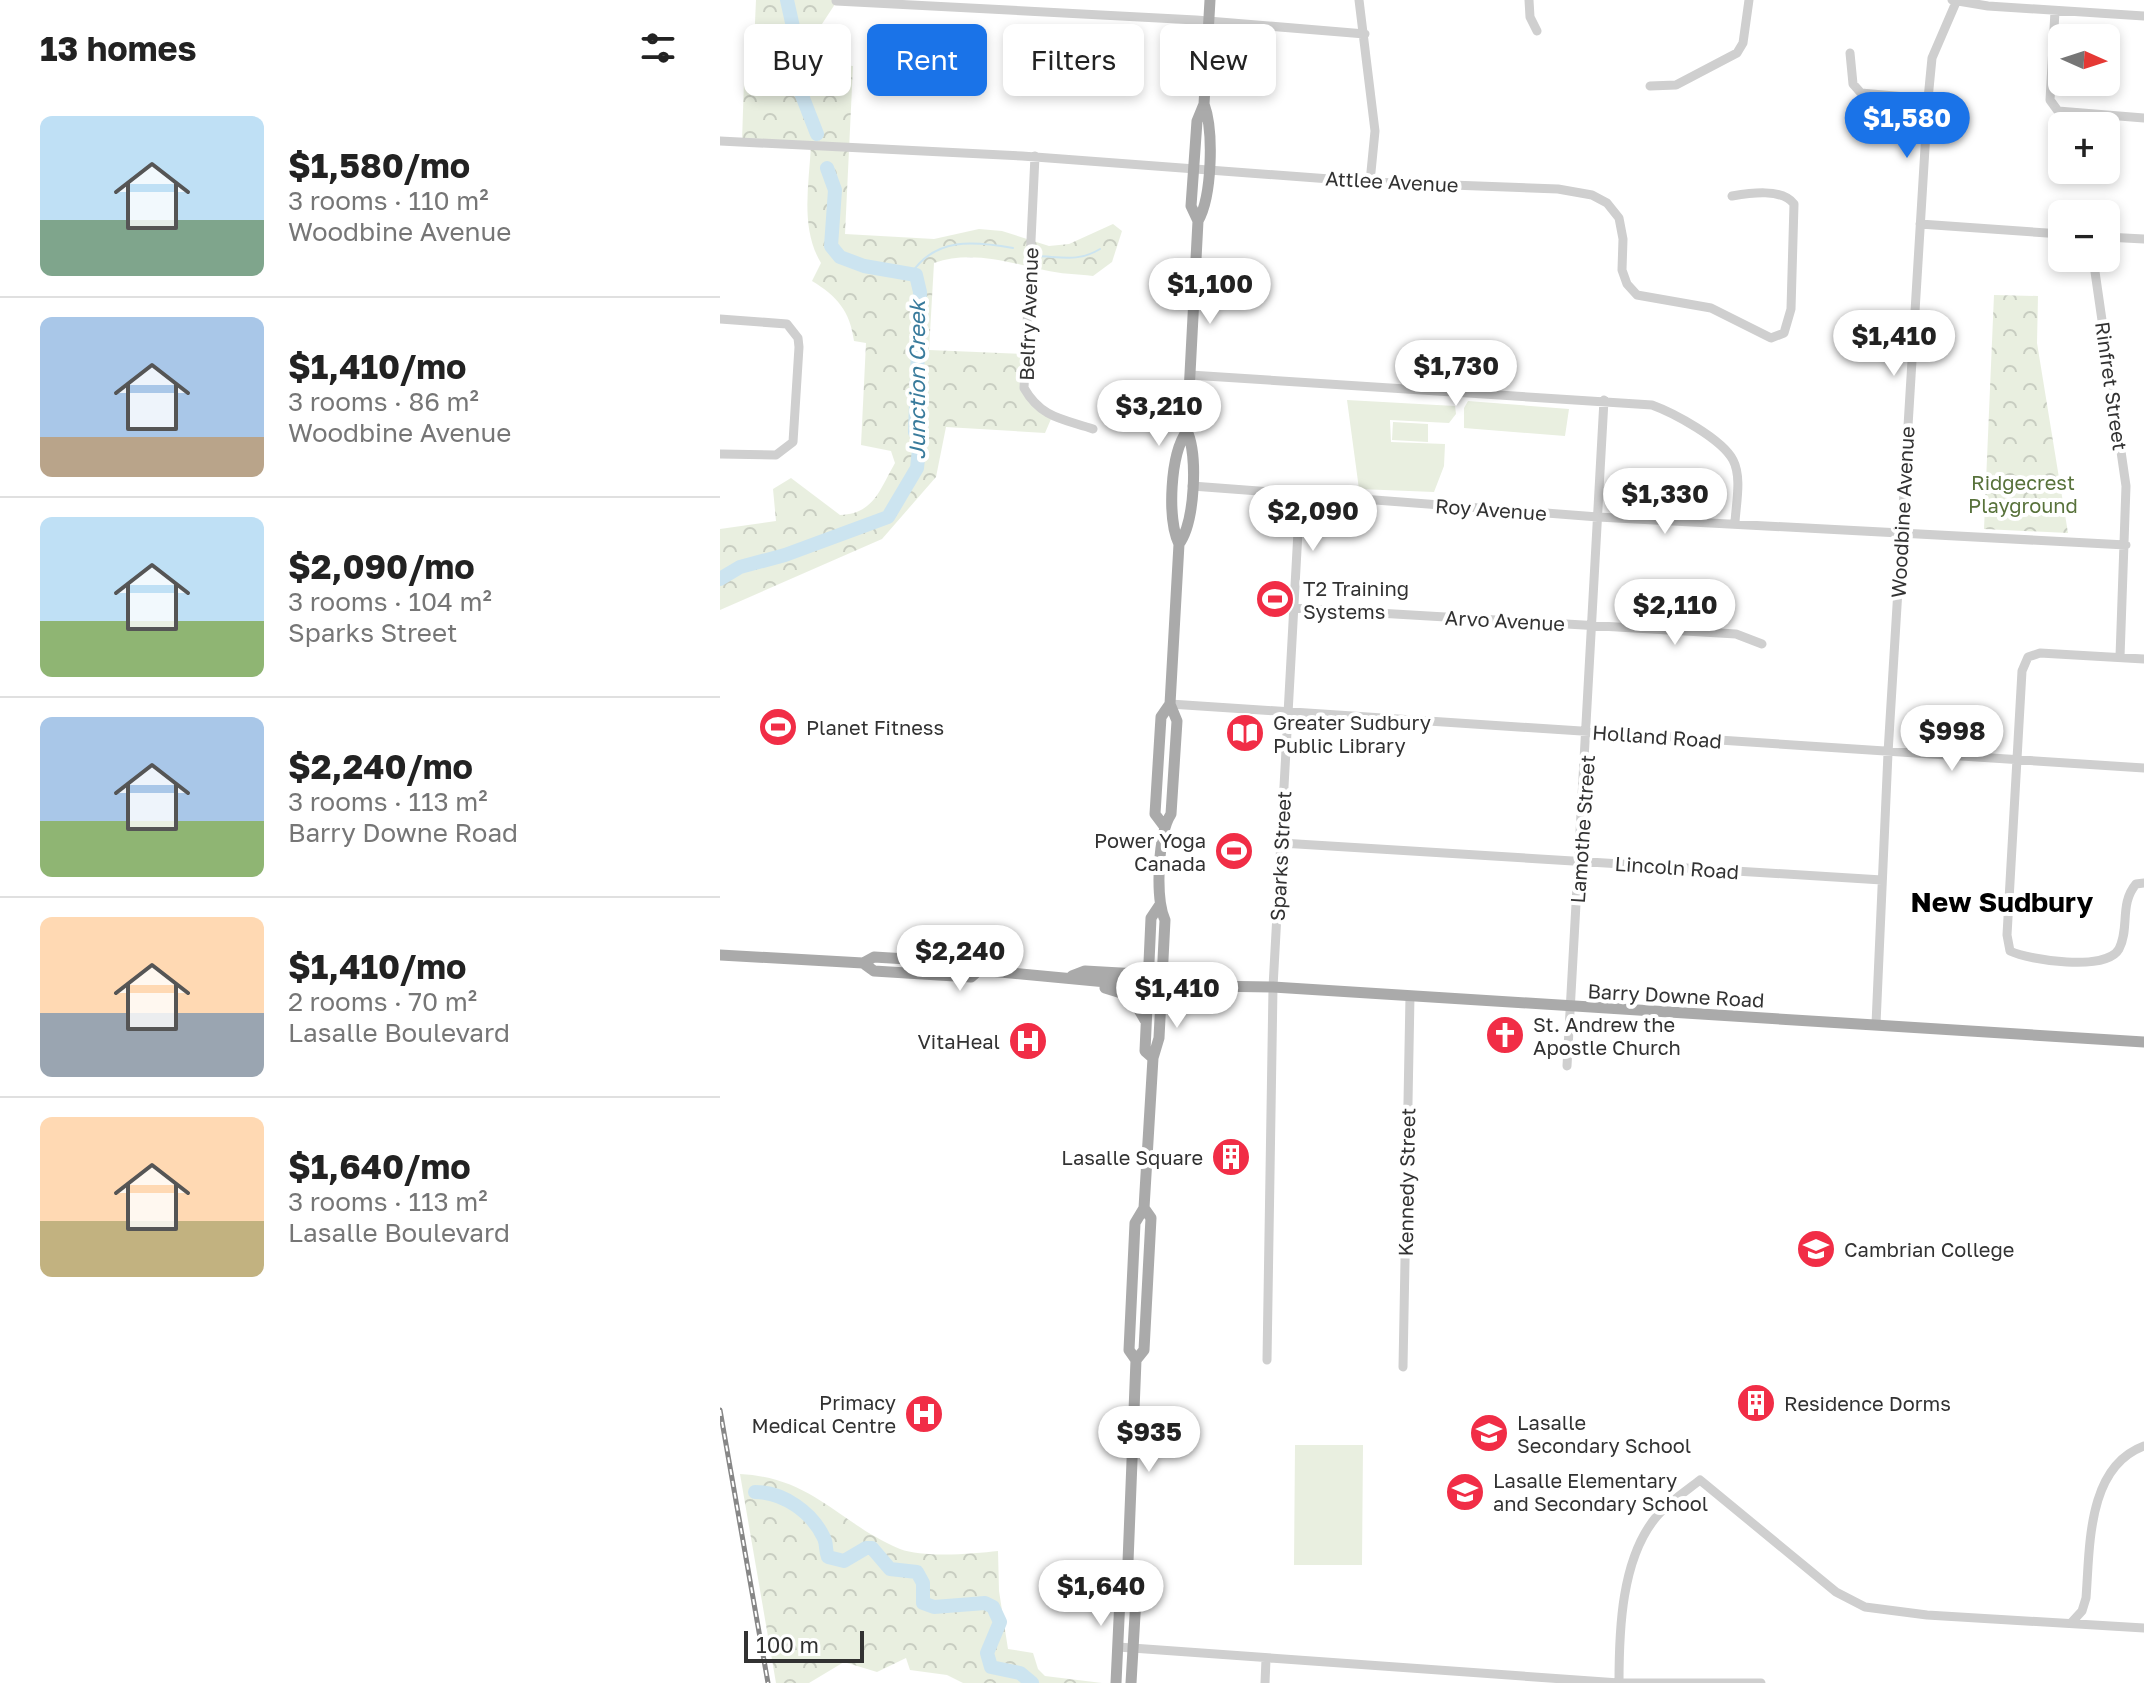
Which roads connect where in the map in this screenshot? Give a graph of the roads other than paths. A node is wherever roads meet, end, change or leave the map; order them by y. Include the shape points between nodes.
1 (1041, 0) edge
2 (1210, 0) edge
3 (1359, 0) edge
4 (1529, 0) edge
5 (1749, 0) edge
6 (836, 1) edge
7 (1955, 1) edge
8 (2055, 11) junction
9 (1040, 12) junction
10 (2144, 16) edge
11 (1209, 21) junction
12 (1537, 31) dead end
13 (1365, 34) junction
14 (1850, 53) dead end
15 (1650, 86) dead end
16 (1928, 99) junction
17 (1204, 104) junction
18 (2144, 118) edge
19 (720, 141) edge
20 (1035, 156) junction
21 (1194, 167) junction
22 (1208, 167) junction
23 (1370, 182) junction
24 (1732, 196) dead end
25 (1198, 221) junction
26 (1920, 224) junction
27 (2048, 233) edge
28 (2120, 238) edge
29 (2144, 239) edge
30 (2095, 272) edge
31 (720, 319) edge
32 (1190, 375) junction
33 (1604, 400) junction
34 (1093, 429) dead end
35 (1187, 431) junction
36 (720, 454) edge
37 (1192, 486) junction
38 (1300, 495) junction
39 (1598, 517) junction
40 (1735, 522) junction
41 (1901, 533) junction
42 (1179, 544) junction
43 (2126, 545) junction
44 (1293, 608) junction
45 (1593, 626) junction
46 (1762, 644) dead end
47 (2120, 657) junction
48 (2144, 659) edge
49 (1170, 704) junction
50 (1289, 715) junction
51 (1588, 731) junction
52 (1888, 753) junction
53 (2019, 760) junction
54 (2144, 768) edge
55 (1281, 843) junction
56 (1580, 861) junction
57 (1882, 880) junction
58 (2144, 883) edge
59 (1159, 906) junction
60 (1150, 940) junction
61 (720, 955) edge
62 (1125, 973) junction
63 (1072, 976) junction
64 (1149, 980) junction
65 (1162, 981) junction
66 (1090, 982) junction
67 (1273, 987) junction
68 (1410, 996) junction
69 (1570, 1007) junction
70 (1876, 1024) junction
71 (1147, 1025) junction
72 (2144, 1042) edge
73 (1153, 1058) junction
74 (1567, 1066) dead end
75 (1267, 1360) dead end
76 (1403, 1367) dead end
77 (2144, 1446) edge
78 (1127, 1587) junction
79 (2071, 1623) junction
80 (2144, 1628) edge
81 (1118, 1647) junction
82 (1133, 1648) junction
83 (1266, 1659) junction
84 (1726, 1682) edge
85 (1116, 1683) edge
86 (1131, 1683) edge
87 (1265, 1683) edge
88 (1619, 1683) edge
89 (1761, 1683) edge

1 - 9 street
2 - 11 main road
3 - 13 street
4 - 12 street
5 - 15 street via 1737,53 1676,85
6 - 9 street
7 - 8 street, Woodbine Avenue
7 - 16 street, Woodbine Avenue via 1932,58
8 - 10 street, Woodbine Avenue
8 - 18 street via 2050,100 2058,111
9 - 11 street
11 - 13 street
11 - 17 main road
13 - 23 street via 1375,131
14 - 16 street via 1853,84 1861,93
16 - 26 street, Woodbine Avenue
17 - 21 main road via 1197,121
17 - 22 main road via 1211,122
19 - 20 street, Attlee Avenue
20 - 21 street, Attlee Avenue
20 - 34 street, Belfry Avenue via 1024,388 1051,418
21 - 22 street, Attlee Avenue
21 - 25 main road via 1191,206
22 - 23 street, Attlee Avenue
22 - 25 main road via 1206,207
23 - 24 street, Attlee Avenue via 1558,189 1592,195 1619,218 1622,270 1637,295 1711,308 1778,337 1791,309 1794,204 1790,198 1770,195
25 - 32 main road
26 - 27 street
26 - 41 street, Woodbine Avenue
28 - 29 street
30 - 43 street, Rinfret Street via 2126,486
31 - 36 street via 787,324 799,347 793,442 776,455
32 - 33 street
32 - 35 main road
33 - 39 street, Lamothe Street
33 - 40 street via 1652,405 1672,413 1724,449 1737,478
35 - 37 main road via 1194,446
35 - 42 main road via 1177,445 1175,469 1172,528
37 - 38 street, Roy Avenue
37 - 42 main road via 1189,531
38 - 39 street, Roy Avenue
38 - 44 street, Sparks Street
39 - 40 street, Roy Avenue
39 - 45 street, Lamothe Street
40 - 41 street, Roy Avenue
41 - 43 street, Roy Avenue
41 - 52 street, Woodbine Avenue
42 - 49 main road
43 - 47 street, Rinfret Street
44 - 45 street, Arvo Avenue
44 - 50 street, Sparks Street
45 - 46 street, Arvo Avenue via 1736,634
45 - 51 street, Lamothe Street
47 - 48 street
47 - 53 street via 2028,657 2022,671
49 - 50 street, Holland Road
49 - 59 main road via 1161,717 1155,814 1164,826
50 - 51 street, Holland Road
50 - 55 street, Sparks Street
51 - 52 street, Holland Road
51 - 56 street, Lamothe Street
52 - 53 street, Holland Road
52 - 57 street, Woodbine Avenue
53 - 54 street, Holland Road
53 - 58 street via 2010,951 2024,957 2096,962 2111,958 2120,948 2126,895
55 - 56 street, Lincoln Road
55 - 67 street, Sparks Street
56 - 57 street, Lincoln Road
56 - 69 street, Lamothe Street
57 - 70 street, Woodbine Avenue
59 - 60 main road via 1151,918
59 - 65 main road via 1165,920
60 - 62 main road via 1143,958
60 - 64 main road
61 - 63 main road, Barry Downe Road via 863,963 874,957
62 - 63 main road, Barry Downe Road via 1085,971
62 - 64 main road, Barry Downe Road
63 - 66 main road, Barry Downe Road
64 - 65 main road, Barry Downe Road
64 - 66 main road, Barry Downe Road
64 - 71 main road
65 - 67 main road, Barry Downe Road via 1191,977 1206,986
65 - 73 main road via 1158,1052
66 - 71 main road via 1131,996
67 - 68 main road, Barry Downe Road
67 - 75 street, Sparks Street
68 - 69 main road, Barry Downe Road
68 - 76 street, Kennedy Street
69 - 70 main road, Barry Downe Road
69 - 74 street, Lamothe Street
70 - 72 main road, Barry Downe Road
71 - 73 main road via 1145,1051
73 - 78 main road via 1144,1208 1151,1218 1144,1350 1136,1360
77 - 79 street via 2116,1463 2096,1503 2086,1598
78 - 81 main road via 1120,1598
78 - 82 main road via 1136,1598
79 - 80 street
79 - 88 street via 1865,1607 1836,1592 1700,1480 1656,1517 1636,1555 1625,1600
81 - 82 street
81 - 85 main road
82 - 83 street
82 - 86 main road
83 - 87 street
83 - 88 street
84 - 88 street
84 - 89 street

